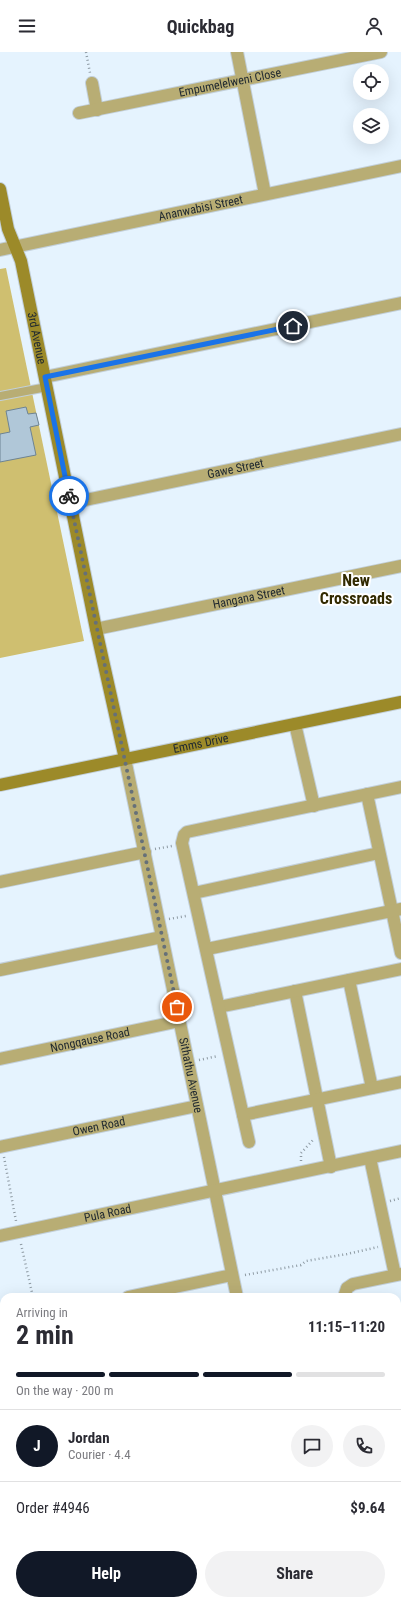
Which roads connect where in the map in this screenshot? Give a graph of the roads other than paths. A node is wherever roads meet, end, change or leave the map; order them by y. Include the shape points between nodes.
1 (237, 52) edge
2 (381, 52) edge
3 (244, 81) junction
4 (92, 83) road end
5 (97, 110) junction
6 (79, 113) dead end
7 (401, 166) edge
8 (0, 189) edge
9 (265, 194) junction
10 (15, 246) junction
11 (0, 250) edge
12 (401, 303) edge
13 (46, 382) junction
14 (0, 396) edge
15 (401, 434) edge
16 (71, 502) junction
17 (401, 566) edge
18 (96, 629) junction
19 (401, 702) edge
20 (295, 724) junction
21 (125, 759) junction
22 (0, 785) edge
23 (401, 787) edge
24 (367, 794) junction
25 (314, 806) junction
26 (145, 852) junction
27 (379, 853) junction
28 (0, 882) edge
29 (194, 893) junction
30 (396, 910) edge
31 (162, 936) junction
32 (207, 949) junction
33 (401, 953) edge
34 (401, 969) edge
35 (0, 970) edge
36 (349, 980) junction
37 (295, 991) junction
38 (219, 1007) junction
39 (180, 1021) junction
40 (0, 1059) edge
41 (401, 1082) edge
42 (372, 1088) junction
43 (317, 1100) junction
44 (197, 1106) junction
45 (243, 1115) junction
46 (249, 1142) dead end
47 (1, 1147) edge
48 (401, 1152) edge
49 (370, 1158) junction
50 (331, 1167) junction
51 (215, 1192) junction
52 (0, 1236) edge
53 (398, 1274) edge
54 (232, 1275) junction
55 (147, 1293) edge
56 (236, 1293) edge
57 (345, 1293) edge
58 (280, 1605) edge
59 (300, 1605) edge

1 - 3 street
2 - 3 street, Empumelelweni Close
3 - 5 street, Empumelelweni Close
3 - 9 street
4 - 5 street
5 - 6 street, Empumelelweni Close
7 - 9 street, Ananwabisi Street
8 - 10 street, 3rd Avenue via 8,229
9 - 10 street, Ananwabisi Street
10 - 11 street, Ananwabisi Street
10 - 13 street, 3rd Avenue via 21,261
12 - 13 street
13 - 14 lane
13 - 16 street, 3rd Avenue
15 - 16 street, Gawe Street
16 - 18 street, 3rd Avenue
17 - 18 street, Hangana Street
18 - 21 street, 3rd Avenue
19 - 20 street, Emms Drive
20 - 21 street, Emms Drive
20 - 25 street
21 - 22 street, Emms Drive
21 - 26 street, Sithathu Avenue
23 - 24 street
24 - 25 street
24 - 27 street
25 - 29 street via 187,832 182,843
26 - 28 street
26 - 31 street, Sithathu Avenue
27 - 29 street
27 - 30 street
29 - 32 street
30 - 32 street
30 - 33 street
31 - 35 street
31 - 39 street, Sithathu Avenue
32 - 38 street
34 - 36 street
36 - 37 street
36 - 42 street
37 - 38 street
37 - 43 street
38 - 45 street
39 - 40 street, Nongqause Road
39 - 44 street, Sithathu Avenue
41 - 42 street
42 - 43 street
43 - 45 street
43 - 50 street
44 - 47 street, Owen Road
44 - 51 street, Sithathu Avenue
45 - 46 street
48 - 49 street, Pula Road
49 - 50 street, Pula Road
49 - 53 street via 388,1244
50 - 51 street, Pula Road
51 - 52 street, Pula Road
51 - 54 street, Sithathu Avenue
53 - 57 street via 353,1284
54 - 55 street
54 - 56 street, Sithathu Avenue
58 - 59 lane

